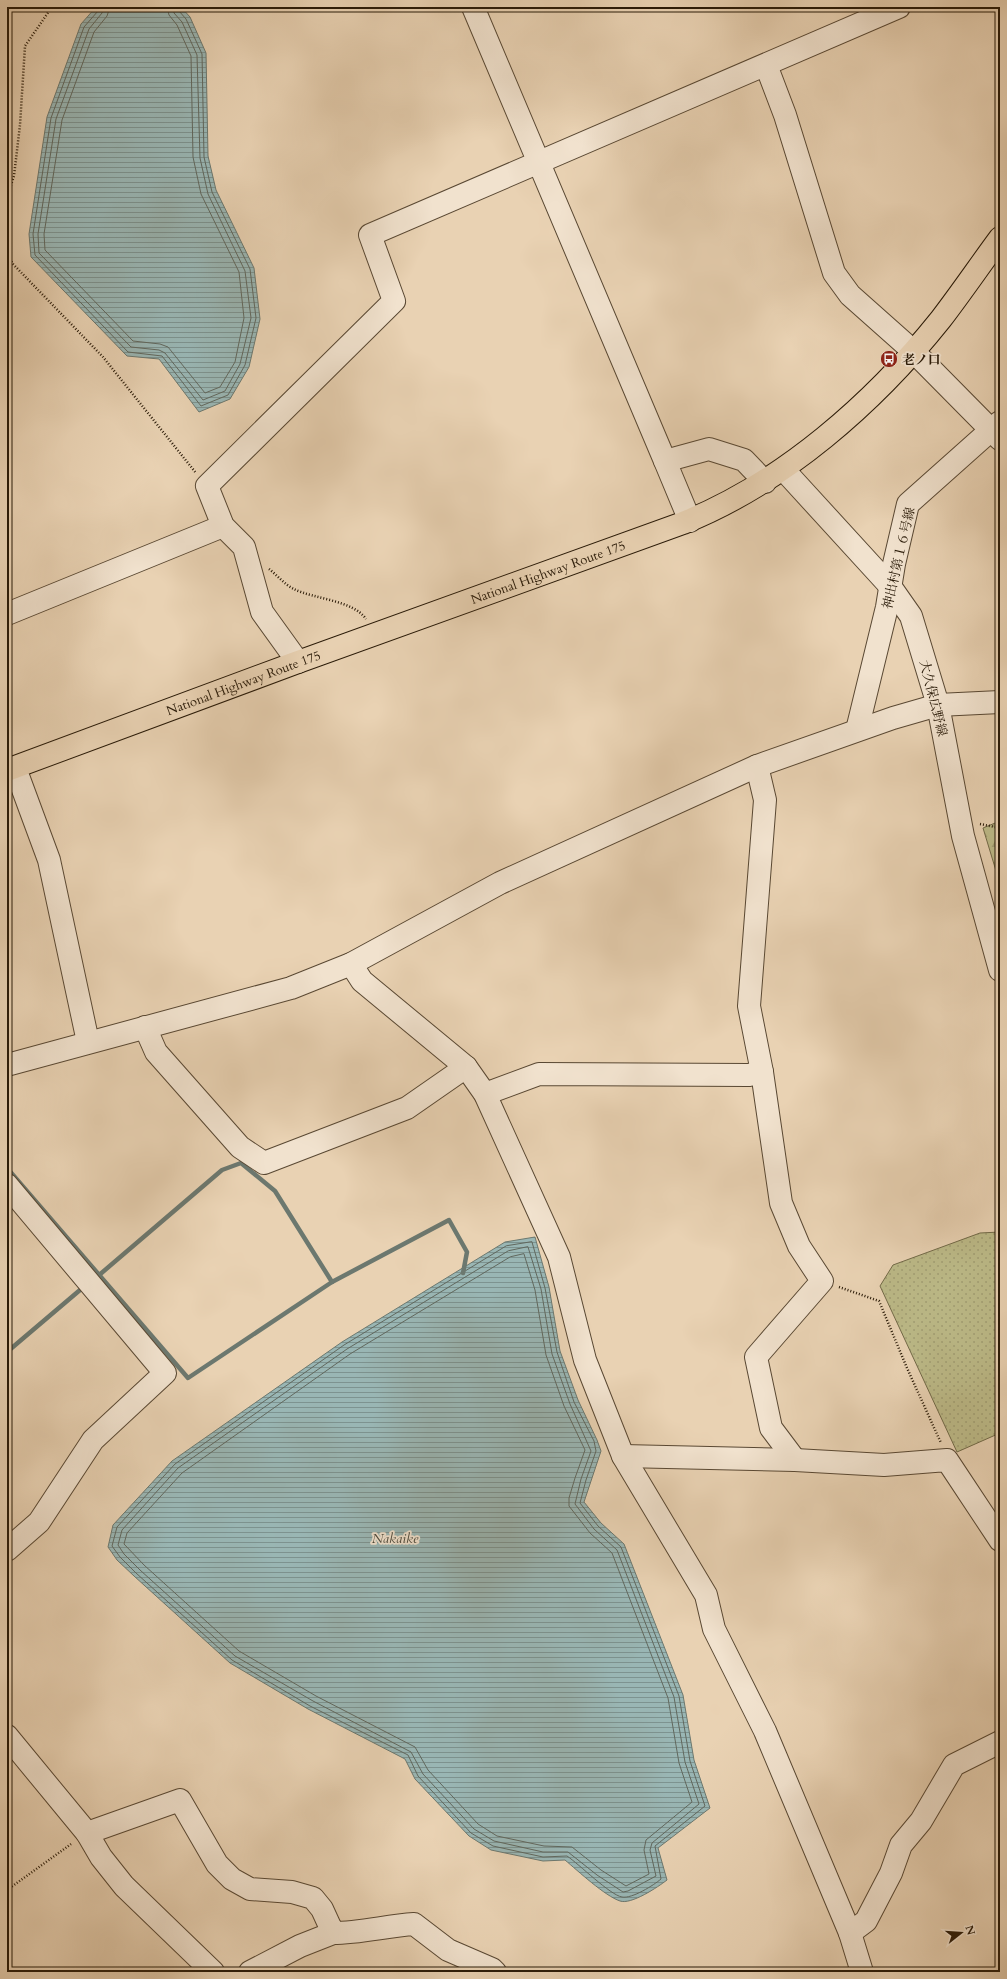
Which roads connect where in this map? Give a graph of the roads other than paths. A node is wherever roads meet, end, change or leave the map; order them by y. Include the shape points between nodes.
1 (473, 7) edge
2 (899, 7) edge
3 (861, 14) edge
4 (766, 65) junction
5 (539, 162) junction
6 (1000, 238) edge
7 (912, 351) junction
8 (997, 430) edge
9 (665, 461) junction
10 (783, 469) junction
11 (765, 482) junction
12 (690, 521) junction
13 (223, 526) junction
14 (890, 586) junction
15 (7, 614) edge
16 (298, 662) junction
17 (1000, 702) edge
18 (938, 704) junction
19 (857, 730) junction
20 (757, 766) junction
21 (11, 769) edge
22 (352, 964) junction
23 (1000, 970) edge
24 (145, 1027) junction
25 (88, 1042) junction
26 (7, 1065) edge
27 (466, 1066) junction
28 (762, 1072) junction
29 (485, 1094) junction
30 (7, 1185) edge
31 (623, 1456) junction
32 (795, 1460) junction
33 (1000, 1540) edge
34 (7, 1550) edge
35 (7, 1736) edge
36 (1000, 1742) edge
37 (87, 1833) junction
38 (333, 1933) junction
39 (850, 1933) junction
40 (213, 1972) edge
41 (250, 1972) edge
42 (495, 1972) edge
43 (862, 1972) edge

1 - 5 street
2 - 3 street
3 - 4 street
4 - 5 street
4 - 7 street via 785,115 834,273 850,295
5 - 9 street
5 - 13 street via 370,235 394,301 207,486
6 - 7 highway, National Highway Route 175 via 940,319
7 - 8 street
7 - 10 highway, National Highway Route 175 via 870,397
8 - 14 street, 神出村第１６号線 via 908,504
9 - 11 street via 709,449 744,460
9 - 12 street
10 - 11 highway, National Highway Route 175
10 - 14 street, 大久保広野線
11 - 12 highway, National Highway Route 175 via 734,501
12 - 16 highway, National Highway Route 175
13 - 15 street
13 - 16 street via 244,547 262,612
14 - 18 street, 大久保広野線 via 911,616
14 - 19 street, 神出村第１６号線
16 - 21 highway, National Highway Route 175
17 - 18 street
18 - 19 street
18 - 23 street, 大久保広野線 via 963,836
19 - 20 street
20 - 22 street via 500,883
20 - 28 street via 765,800 749,1006
21 - 25 street via 49,860
22 - 24 street via 291,988
22 - 27 street via 362,981
24 - 25 street
24 - 27 street via 156,1052 240,1147 264,1163 407,1108
25 - 26 street
27 - 29 street
28 - 29 street via 749,1075 539,1074
28 - 32 street via 781,1203 799,1246 822,1281 756,1357 771,1428
29 - 31 street via 559,1257 585,1360
30 - 34 street via 165,1373 93,1440 39,1522
31 - 32 street
31 - 39 street via 706,1595 714,1630 765,1731
32 - 33 street via 884,1464 947,1460
35 - 37 street
36 - 39 street via 954,1765 921,1821 901,1845 891,1873 866,1921
37 - 38 street via 180,1800 216,1864 232,1879 250,1889 292,1892 313,1898 322,1909
37 - 40 street via 101,1857 124,1886
38 - 41 street via 300,1946
38 - 42 street via 352,1933 414,1924 448,1950
39 - 43 street

